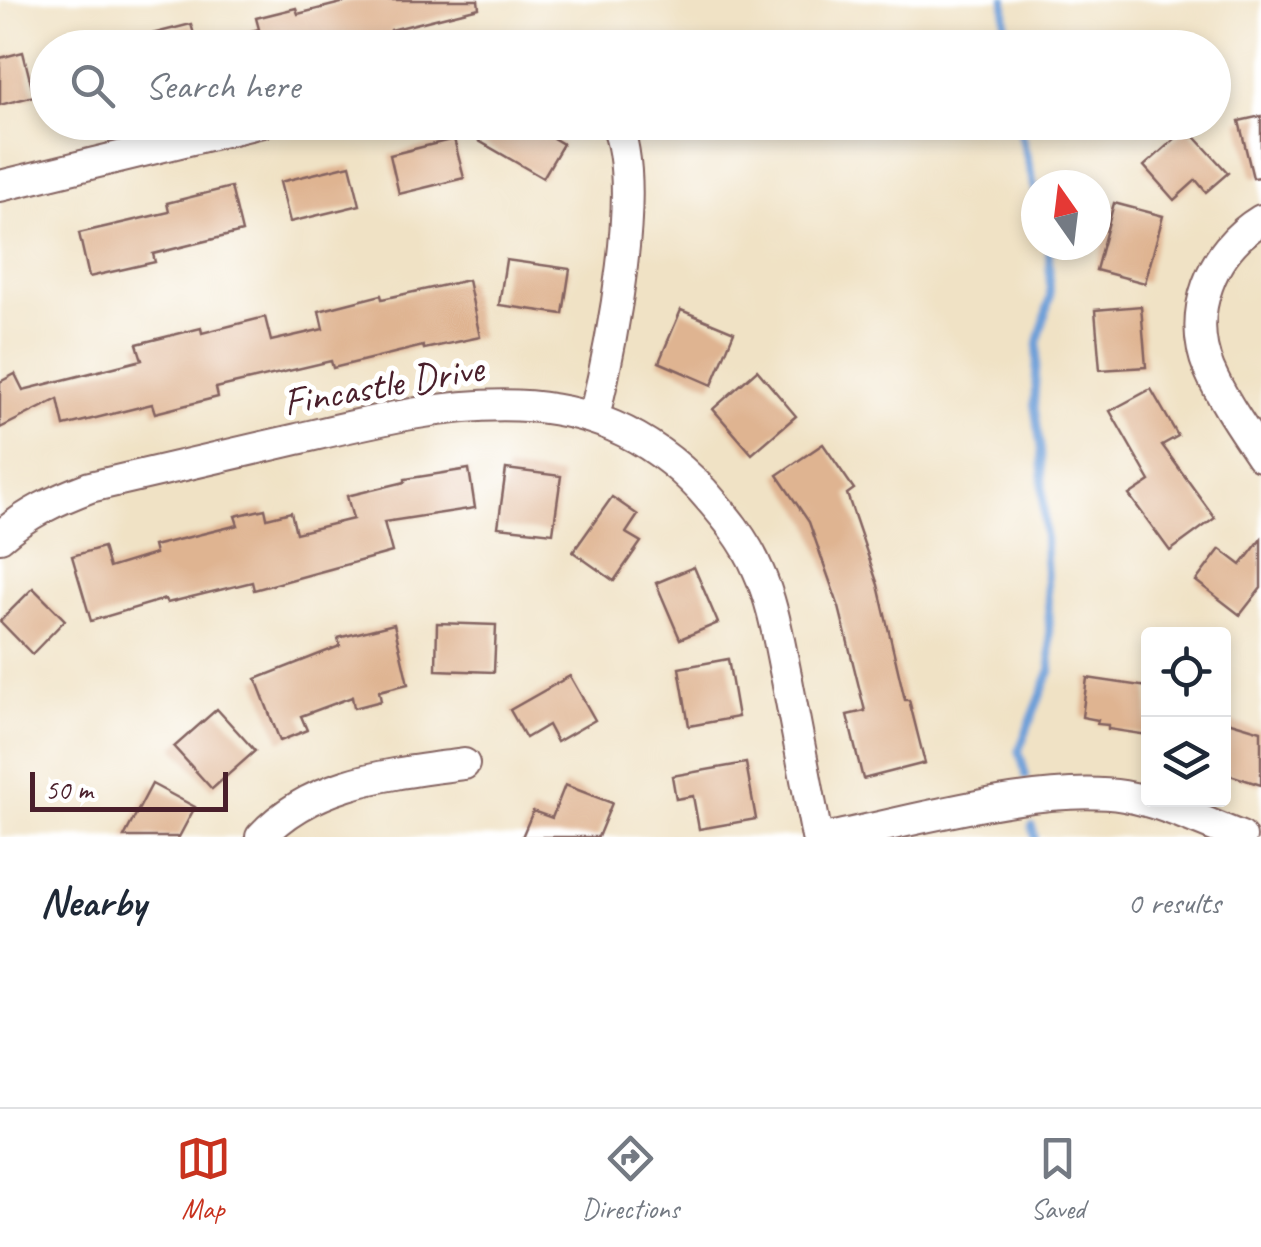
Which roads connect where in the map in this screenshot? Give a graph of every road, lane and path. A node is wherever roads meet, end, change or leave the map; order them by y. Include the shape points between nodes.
1 (188, 140) edge
2 (623, 140) edge
3 (0, 186) edge
4 (1261, 220) edge
5 (594, 417) junction
6 (1261, 456) edge
7 (0, 537) edge
8 (464, 764) dead end
9 (261, 837) edge
10 (818, 837) edge
11 (833, 837) edge
12 (1241, 837) edge

1 - 3 street
2 - 5 street via 627,211
4 - 6 street via 1222,255 1200,322 1209,369
5 - 7 street, Fincastle Drive via 513,404 410,413 90,488 49,503
5 - 10 street, Fincastle Drive via 650,445 688,475 732,523 758,569 774,616
8 - 9 street via 390,774 314,796
11 - 12 street via 1082,794 1158,804

